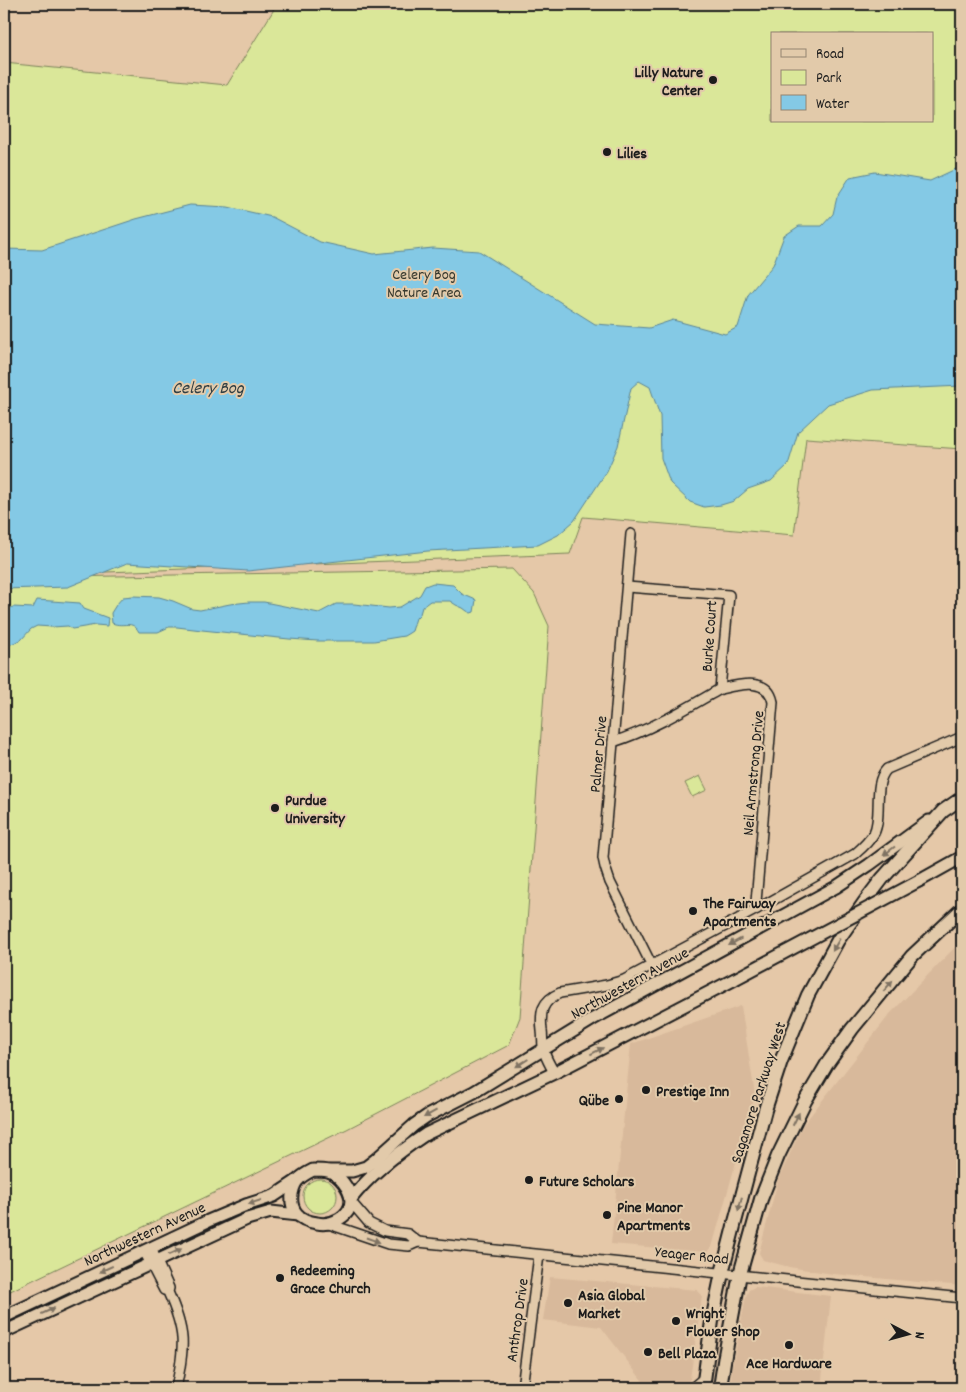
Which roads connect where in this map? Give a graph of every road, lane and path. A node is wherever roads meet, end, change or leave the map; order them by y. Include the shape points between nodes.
1 (632, 534) dead end
2 (627, 587) junction
3 (720, 689) junction
4 (962, 736) edge
5 (613, 742) junction
6 (962, 798) edge
7 (942, 811) junction
8 (962, 857) edge
9 (757, 909) junction
10 (962, 909) edge
11 (652, 966) junction
12 (543, 1050) junction
13 (554, 1073) junction
14 (330, 1172) junction
15 (298, 1180) junction
16 (351, 1200) junction
17 (298, 1215) junction
18 (330, 1224) junction
19 (418, 1242) junction
20 (148, 1249) junction
21 (539, 1255) junction
22 (154, 1262) junction
23 (722, 1273) junction
24 (740, 1274) junction
25 (962, 1298) edge
26 (4, 1317) edge
27 (4, 1332) edge
28 (704, 1383) edge
29 (176, 1388) edge
30 (522, 1388) edge
31 (692, 1388) edge
32 (720, 1388) edge

1 - 2 street, Palmer Drive
2 - 3 street, Burke Court via 729,595
2 - 5 street, Palmer Drive
3 - 5 street, Burke Court via 627,738
3 - 9 street, Neil Armstrong Drive via 756,684 772,696
4 - 9 street via 887,769 880,785 877,824 865,846
5 - 11 street, Palmer Drive via 603,858 610,882
6 - 7 highway, Sagamore Parkway West
7 -> 12 main road, Northwestern Avenue via 836,887 593,1019
7 -> 23 highway, Sagamore Parkway West via 866,900 838,940 808,995 765,1110
13 -> 8 main road, bridge
9 - 11 street
24 -> 10 highway via 761,1199 778,1156 827,1064 912,956
11 - 12 street via 607,986 554,996 541,1012
12 - 13 street
12 -> 14 main road, Northwestern Avenue via 414,1124 366,1167 352,1172
13 - 16 main road via 426,1134 391,1159 357,1190
14 - 15 main road via 313,1170
14 - 16 main road via 344,1183
15 - 17 main road via 292,1198
15 -> 20 main road, Northwestern Avenue via 274,1196 246,1205
16 - 18 main road via 342,1217
16 - 19 street, Yeager Road via 369,1223 385,1231 408,1234
17 - 18 main road via 311,1222
22 -> 17 main road, Northwestern Avenue via 266,1213
18 -> 19 street, Yeager Road via 388,1244 409,1246
19 - 21 street, Yeager Road
20 - 22 street
20 -> 26 main road, Northwestern Avenue
21 - 23 street, Yeager Road
21 - 30 street, Anthrop Drive
27 -> 22 main road, Northwestern Avenue
22 - 29 street via 164,1291 168,1292 178,1313 183,1340
23 - 24 street, Yeager Road
23 - 28 highway, Sagamore Parkway West
24 - 25 street, Yeager Road
24 - 32 highway
28 - 31 street

